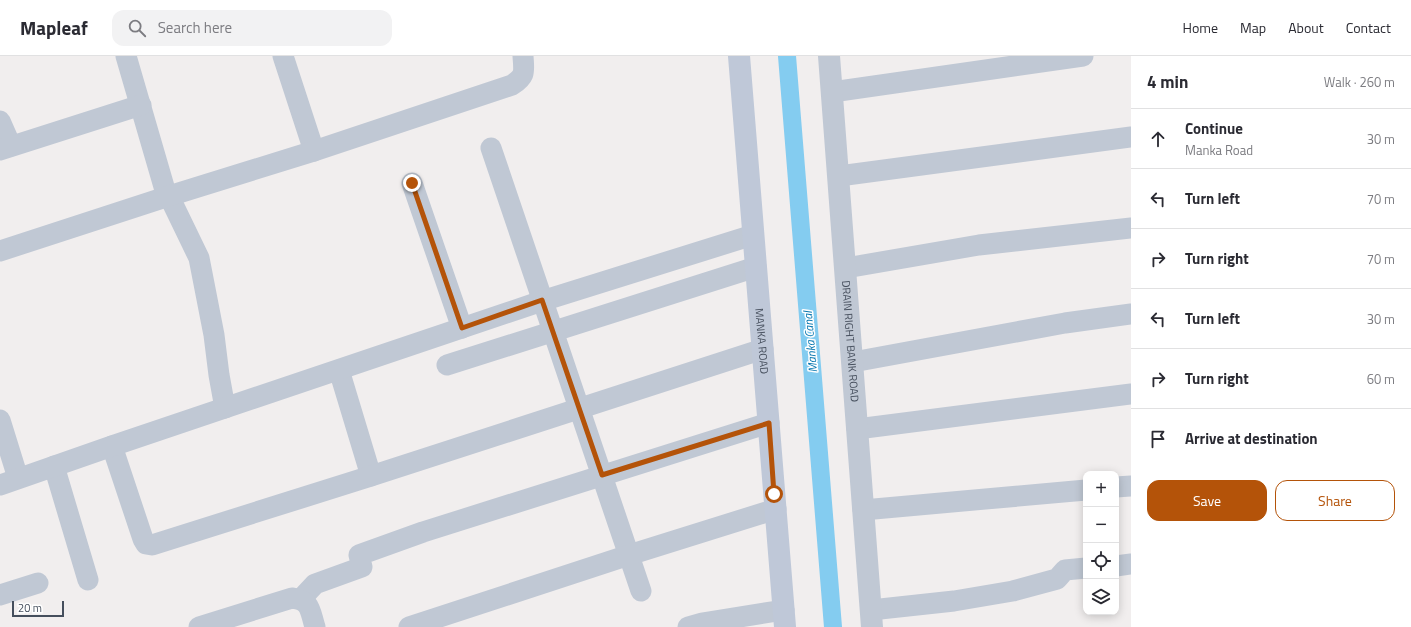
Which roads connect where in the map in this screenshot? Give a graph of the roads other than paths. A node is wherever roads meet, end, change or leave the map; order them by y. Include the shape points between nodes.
1 (126, 56) edge
2 (283, 56) edge
3 (523, 56) edge
4 (739, 56) edge
5 (829, 56) edge
6 (1083, 56) edge
7 (832, 92) junction
8 (141, 104) junction
9 (0, 121) edge
10 (1131, 137) edge
11 (5, 148) edge
12 (491, 148) dead end
13 (314, 151) junction
14 (839, 176) junction
15 (412, 183) dead end
16 (168, 196) junction
17 (1131, 228) edge
18 (753, 235) junction
19 (0, 251) edge
20 (756, 267) junction
21 (846, 268) junction
22 (542, 300) junction
23 (1131, 314) edge
24 (462, 328) junction
25 (553, 332) junction
26 (763, 349) junction
27 (852, 362) junction
28 (447, 365) dead end
29 (339, 370) junction
30 (1131, 394) edge
31 (225, 408) junction
32 (579, 410) junction
33 (0, 420) edge
34 (769, 423) junction
35 (857, 429) junction
36 (112, 446) junction
37 (54, 466) junction
38 (602, 475) junction
39 (371, 476) junction
40 (9, 482) edge
41 (1131, 486) edge
42 (1119, 488) edge
43 (1083, 490) edge
44 (776, 509) junction
45 (863, 510) junction
46 (629, 555) junction
47 (1131, 564) edge
48 (1119, 566) edge
49 (1083, 568) edge
50 (88, 580) dead end
51 (38, 583) dead end
52 (641, 591) dead end
53 (0, 595) edge
54 (301, 599) junction
55 (784, 618) edge
56 (871, 618) edge
57 (199, 627) edge
58 (315, 627) edge
59 (409, 627) edge
60 (688, 627) edge

1 - 8 street
2 - 13 street
3 - 13 street via 524,70 520,80 512,85
4 - 18 main road, MANKA ROAD
5 - 7 street, DRAIN RIGHT BANK ROAD
6 - 7 street
7 - 14 street, DRAIN RIGHT BANK ROAD
8 - 11 street
8 - 16 street
9 - 11 street
10 - 14 street
12 - 22 street
13 - 16 street
14 - 21 street, DRAIN RIGHT BANK ROAD
15 - 24 street
16 - 19 street
16 - 31 street via 199,258
17 - 21 street via 979,245
18 - 20 main road, MANKA ROAD
18 - 22 street
20 - 25 street
20 - 26 main road, MANKA ROAD
21 - 27 street, DRAIN RIGHT BANK ROAD
22 - 24 street
22 - 25 street
23 - 27 street via 1065,323
24 - 29 street
25 - 28 street
25 - 32 street
26 - 32 street
26 - 34 main road, MANKA ROAD
27 - 35 street, DRAIN RIGHT BANK ROAD
29 - 31 street
29 - 39 street
30 - 35 street
31 - 36 street
32 - 38 street
32 - 39 street
33 - 40 street
34 - 38 street
34 - 44 main road, MANKA ROAD
35 - 45 street, DRAIN RIGHT BANK ROAD
36 - 37 street
36 - 39 street via 143,539 146,544 152,545
37 - 40 street
37 - 50 street
38 - 46 street
38 - 54 street via 359,555 362,567 315,584
41 - 42 street
43 - 45 street
44 - 46 street
44 - 55 main road, MANKA ROAD
45 - 56 street, DRAIN RIGHT BANK ROAD
46 - 52 street
46 - 59 street
47 - 48 street
49 - 56 street via 1065,570 1057,579 1013,591
51 - 53 street
54 - 57 street via 292,598
54 - 58 street via 308,604
55 - 60 street via 702,623

